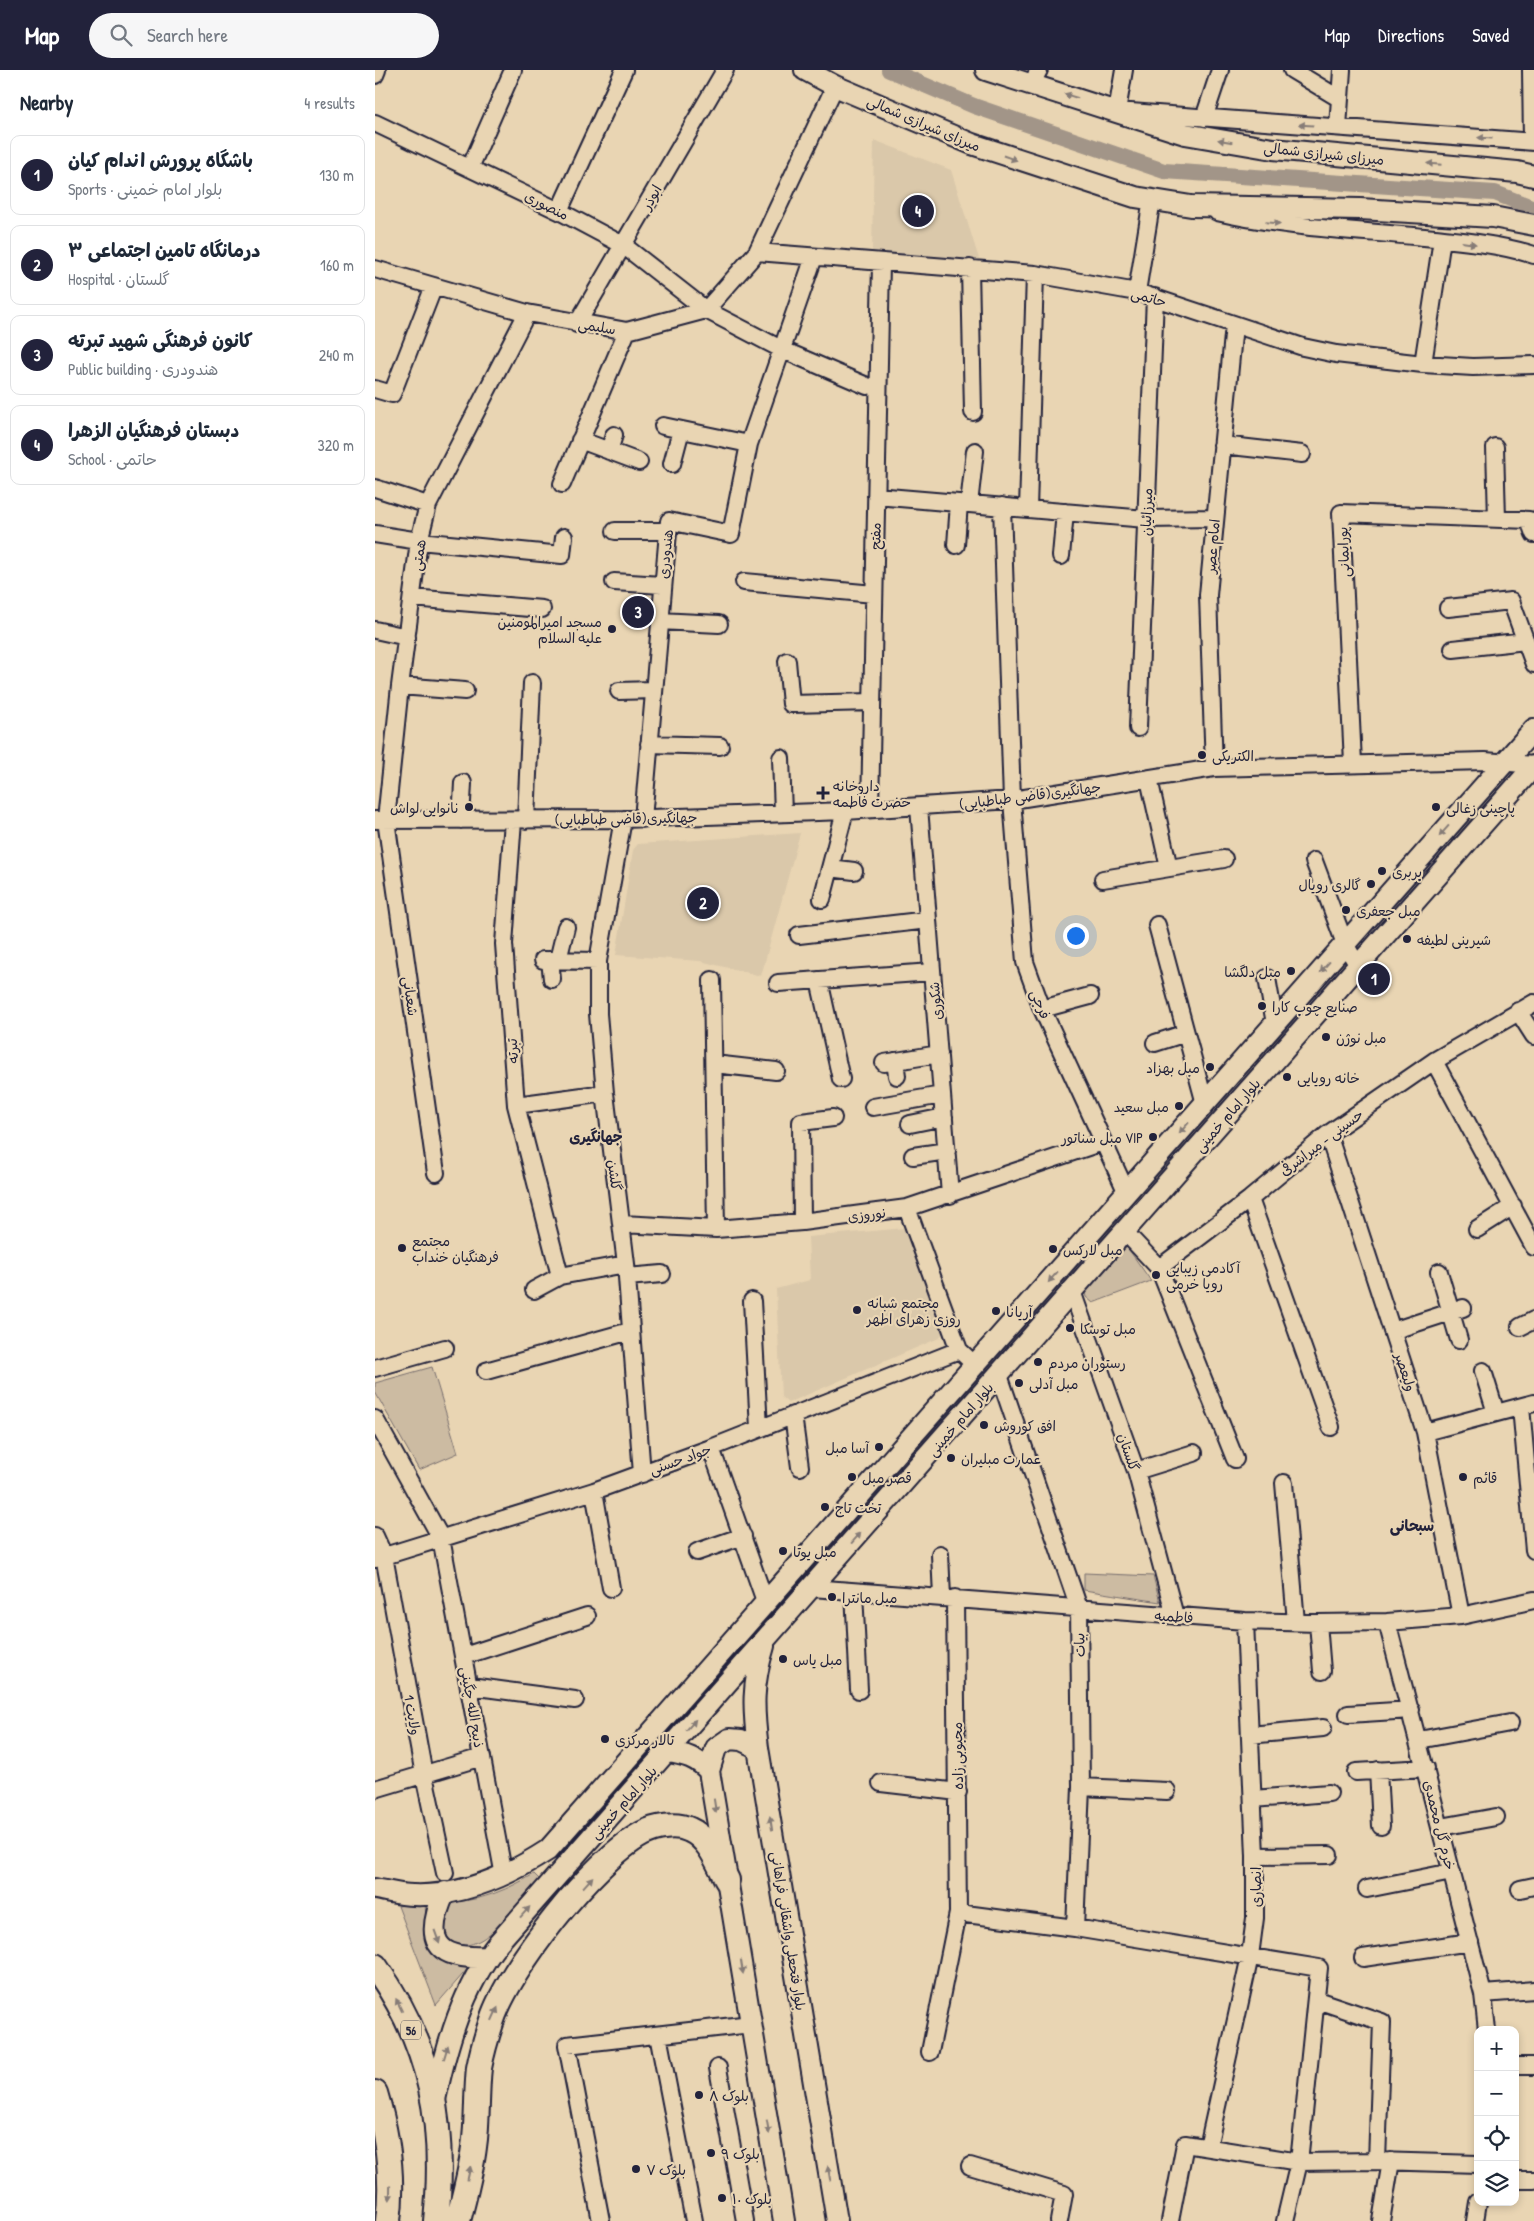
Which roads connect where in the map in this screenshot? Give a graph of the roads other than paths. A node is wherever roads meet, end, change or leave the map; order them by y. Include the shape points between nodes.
1 (377, 70) edge
2 (513, 70) edge
3 (624, 70) edge
4 (725, 70) edge
5 (805, 70) edge
6 (986, 70) edge
7 (1124, 70) edge
8 (1220, 70) edge
9 (1292, 70) edge
10 (1342, 70) edge
11 (1531, 70) edge
12 (1035, 74) edge
13 (375, 75) edge
14 (835, 86) junction
15 (1340, 99) junction
16 (1117, 111) junction
17 (1204, 118) junction
18 (375, 123) edge
19 (1338, 127) junction
20 (1533, 142) edge
21 (470, 168) junction
22 (1534, 176) edge
23 (1152, 199) junction
24 (1191, 206) junction
25 (559, 211) junction
26 (1534, 225) edge
27 (1442, 239) junction
28 (623, 245) junction
29 (757, 252) junction
30 (1534, 255) edge
31 (814, 257) junction
32 (881, 263) junction
33 (970, 268) junction
34 (375, 269) edge
35 (1035, 274) junction
36 (434, 286) junction
37 (1137, 292) junction
38 (1155, 297) junction
39 (706, 310) junction
40 (527, 313) junction
41 (577, 324) junction
42 (1234, 325) junction
43 (627, 331) junction
44 (783, 350) junction
45 (1423, 364) junction
46 (1534, 365) edge
47 (867, 386) dead end
48 (375, 389) edge
49 (973, 412) dead end
50 (663, 426) dead end
51 (681, 430) junction
52 (580, 440) junction
53 (749, 444) junction
54 (1222, 445) junction
55 (1495, 447) dead end
56 (975, 451) dead end
57 (1302, 454) dead end
58 (639, 462) dead end
59 (672, 464) dead end
60 (561, 484) dead end
61 (375, 488) edge
62 (876, 496) junction
63 (964, 503) junction
64 (428, 506) junction
65 (1002, 506) junction
66 (1028, 508) junction
67 (1065, 512) junction
68 (1215, 518) junction
69 (1146, 519) junction
70 (1497, 519) junction
71 (615, 531) dead end
72 (668, 531) junction
73 (375, 534) edge
74 (1534, 534) edge
75 (564, 537) dead end
76 (419, 541) junction
77 (956, 545) dead end
78 (1061, 556) dead end
79 (614, 582) dead end
80 (744, 582) dead end
81 (662, 585) junction
82 (874, 594) junction
83 (411, 598) junction
84 (1448, 608) dead end
85 (542, 609) dead end
86 (659, 621) junction
87 (719, 624) dead end
88 (375, 630) edge
89 (407, 637) junction
90 (1526, 641) junction
91 (1453, 649) dead end
92 (787, 662) dead end
93 (1534, 664) edge
94 (533, 683) dead end
95 (400, 686) junction
96 (465, 690) dead end
97 (653, 690) junction
98 (619, 691) dead end
99 (872, 702) junction
100 (1138, 728) dead end
101 (1534, 729) edge
102 (649, 744) junction
103 (720, 746) dead end
104 (781, 758) dead end
105 (1353, 763) junction
106 (1504, 763) junction
107 (1534, 766) edge
108 (1214, 768) junction
109 (1149, 779) junction
110 (463, 783) dead end
111 (1012, 800) junction
112 (919, 807) junction
113 (870, 809) junction
114 (845, 811) junction
115 (783, 813) junction
116 (623, 819) junction
117 (643, 819) junction
118 (381, 820) edge
119 (461, 820) junction
120 (520, 820) junction
121 (1224, 859) dead end
122 (1314, 861) dead end
123 (831, 868) junction
124 (1169, 868) junction
125 (854, 871) dead end
126 (1103, 879) dead end
127 (823, 899) dead end
128 (929, 920) junction
129 (1157, 925) dead end
130 (565, 927) dead end
131 (799, 935) dead end
132 (1345, 944) junction
133 (551, 960) junction
134 (598, 961) junction
135 (1358, 966) junction
136 (933, 972) junction
137 (1267, 978) dead end
138 (552, 979) dead end
139 (712, 980) dead end
140 (819, 980) junction
141 (778, 982) dead end
142 (1090, 996) dead end
143 (1534, 1003) edge
144 (1042, 1009) junction
145 (1519, 1011) junction
146 (1275, 1024) junction
147 (1186, 1033) junction
148 (1534, 1036) edge
149 (1155, 1043) dead end
150 (939, 1054) junction
151 (1434, 1061) junction
152 (714, 1064) junction
153 (892, 1067) dead end
154 (776, 1071) dead end
155 (841, 1079) dead end
156 (605, 1093) junction
157 (942, 1095) junction
158 (1205, 1104) junction
159 (516, 1105) junction
160 (873, 1107) dead end
161 (944, 1117) junction
162 (833, 1118) dead end
163 (910, 1124) dead end
164 (1328, 1134) junction
165 (1103, 1142) junction
166 (947, 1151) junction
167 (913, 1156) dead end
168 (436, 1173) dead end
169 (1127, 1193) junction
170 (950, 1195) junction
171 (1250, 1199) junction
172 (1513, 1206) junction
173 (907, 1208) junction
174 (802, 1222) junction
175 (622, 1224) junction
176 (716, 1229) junction
177 (1477, 1229) dead end
178 (1125, 1232) junction
179 (1534, 1247) edge
180 (1159, 1268) junction
181 (626, 1271) junction
182 (1439, 1272) dead end
183 (662, 1274) dead end
184 (560, 1276) junction
185 (533, 1290) dead end
186 (1072, 1291) junction
187 (752, 1301) dead end
188 (1457, 1310) junction
189 (630, 1331) junction
190 (1393, 1331) junction
191 (1459, 1340) dead end
192 (445, 1348) dead end
193 (959, 1350) junction
194 (975, 1365) junction
195 (375, 1368) edge
196 (486, 1371) dead end
197 (1483, 1371) dead end
198 (999, 1375) junction
199 (1527, 1405) edge
200 (1496, 1413) junction
201 (793, 1415) junction
202 (375, 1419) edge
203 (1331, 1427) dead end
204 (759, 1428) junction
205 (1425, 1432) junction
206 (711, 1448) junction
207 (1194, 1454) dead end
208 (1235, 1459) dead end
209 (800, 1467) dead end
210 (1136, 1471) junction
211 (642, 1474) junction
212 (1284, 1483) dead end
213 (594, 1491) junction
214 (375, 1536) edge
215 (743, 1536) junction
216 (441, 1538) junction
217 (1534, 1550) edge
218 (697, 1552) dead end
219 (940, 1554) dead end
220 (379, 1558) edge
221 (611, 1588) dead end
222 (812, 1588) junction
223 (854, 1592) junction
224 (948, 1598) junction
225 (1534, 1600) edge
226 (766, 1604) junction
227 (1079, 1608) junction
228 (587, 1616) dead end
229 (1175, 1616) junction
230 (1461, 1616) junction
231 (1245, 1621) junction
232 (1296, 1622) junction
233 (1387, 1622) junction
234 (1318, 1623) junction
235 (765, 1641) junction
236 (464, 1656) junction
237 (1322, 1671) dead end
238 (470, 1686) junction
239 (859, 1690) dead end
240 (575, 1700) dead end
241 (1411, 1710) junction
242 (1348, 1714) dead end
243 (1510, 1723) dead end
244 (1323, 1728) dead end
245 (1250, 1735) junction
246 (1419, 1740) junction
247 (758, 1748) junction
248 (667, 1752) junction
249 (482, 1758) junction
250 (1426, 1768) junction
251 (1378, 1770) junction
252 (709, 1771) junction
253 (1356, 1772) dead end
254 (424, 1775) junction
255 (881, 1783) dead end
256 (1081, 1787) junction
257 (375, 1789) edge
258 (1167, 1791) dead end
259 (958, 1792) junction
260 (1329, 1793) dead end
261 (1253, 1799) junction
262 (1496, 1817) dead end
263 (1381, 1826) dead end
264 (1441, 1827) junction
265 (1329, 1855) dead end
266 (1255, 1856) junction
267 (1452, 1872) junction
268 (504, 1876) junction
269 (727, 1880) junction
270 (445, 1882) junction
271 (375, 1889) edge
272 (1367, 1890) dead end
273 (959, 1913) junction
274 (1075, 1928) junction
275 (1470, 1942) junction
276 (1250, 1956) junction
277 (487, 1957) junction
278 (1363, 1958) dead end
279 (375, 1966) edge
280 (1534, 1990) edge
281 (1483, 1994) junction
282 (1317, 2000) junction
283 (751, 2024) junction
284 (1487, 2026) edge
285 (658, 2034) junction
286 (930, 2052) dead end
287 (1519, 2066) edge
288 (1534, 2066) edge
289 (718, 2068) dead end
290 (375, 2093) edge
291 (435, 2100) junction
292 (1208, 2147) junction
293 (1384, 2161) junction
294 (1299, 2162) junction
295 (1474, 2164) edge
296 (970, 2166) dead end
297 (1519, 2180) edge
298 (1534, 2180) edge
299 (1477, 2206) edge
300 (387, 2221) edge
301 (435, 2221) edge
302 (458, 2221) edge
303 (601, 2221) edge
304 (694, 2221) edge
305 (745, 2221) edge
306 (784, 2221) edge
307 (837, 2221) edge
308 (1059, 2221) edge
309 (1170, 2221) edge
310 (1285, 2221) edge
311 (1381, 2221) edge
312 (1475, 2221) edge

1 - 13 street
2 - 21 street
3 - 25 street
4 - 28 street, ابوذر
5 - 14 main road, میرزای شیرازی شمالی
6 - 12 main road, میرزای شیرازی شمالی
7 - 16 street
8 - 17 street
9 - 15 street
10 - 15 street
11 - 20 street
16 -> 12 main road, میرزای شیرازی شمالی
14 -> 23 main road, میرزای شیرازی شمالی via 972,144 1053,172
14 - 29 street
15 - 19 street
16 - 17 street, میرزای شیرازی شمالی
22 -> 16 main road, میرزای شیرازی شمالی via 1273,149 1185,134
19 -> 17 street, میرزای شیرازی شمالی
18 - 21 street, منصوری
20 -> 19 street, میرزای شیرازی شمالی
21 - 25 street, منصوری
23 - 24 main road, میرزای شیرازی شمالی
23 - 37 street
24 - 26 main road, میرزای شیرازی شمالی via 1444,214 1493,217
24 -> 27 street, میرزای شیرازی شمالی via 1264,223
25 - 28 street, منصوری
27 -> 30 street, میرزای شیرازی شمالی
27 - 45 street
28 - 39 street, منصوری
28 - 41 street, ابوذر
29 - 31 street, حاتمی
29 - 39 street
31 - 32 street, حاتمی
31 - 44 street, هندودری
32 - 33 street, حاتمی
32 - 62 street, مفتح
33 - 35 street, حاتمی
33 - 49 street
34 - 36 street, سلیمی
35 - 37 street, حاتمی
35 - 66 street
36 - 40 street, سلیمی
36 - 48 street via 391,394
37 - 38 street, حاتمی
38 - 42 street, حاتمی
38 - 69 street, میرزائیان
39 - 43 street, سلیمی
39 - 44 street
40 - 41 street, سلیمی
40 - 64 street, همتی
41 - 43 street, سلیمی
42 - 45 street, حاتمی via 1336,354
42 - 54 street, امام عصر
43 - 52 street
44 - 47 street
44 - 53 street, هندودری
45 - 46 street, حاتمی via 1473,367
50 - 51 street
51 - 53 street
51 - 59 street
52 - 58 street via 612,443
52 - 60 street
53 - 72 street, هندودری via 731,534 669,521
54 - 57 street
54 - 68 street, امام عصر
55 - 70 street
56 - 63 street
61 - 64 street
62 - 63 street
62 - 82 street, مفتح
63 - 65 street
63 - 77 street
64 - 76 street, همتی
65 - 66 street
65 - 111 street, فرجی
66 - 67 street
67 - 69 street
67 - 78 street
68 - 69 street
68 - 108 street, امام عصر via 1208,595
69 - 100 street, میرزائیان
70 - 74 street, پورایمانی via 1529,520
70 - 105 street, پورایمانی via 1341,513
71 - 72 street
72 - 81 street, هندودری
73 - 76 street
75 - 76 street via 562,555
76 - 83 street, همتی
79 - 81 street
80 - 82 street
81 - 86 street, هندودری
82 - 99 street, مفتح
83 - 85 street
83 - 89 street, همتی
84 - 90 street via 1511,601
86 - 87 street
86 - 97 street, هندودری
88 - 89 street
89 - 95 street, همتی
90 - 91 street
90 - 93 street
92 - 99 street via 791,704
94 - 120 street, تبرته
95 - 96 street
95 - 118 street, همتی
97 - 98 street
97 - 102 street, هندودری
99 - 113 street, مفتح
101 - 106 main road, بلوار امام خمینی
102 - 103 street
102 - 117 street, هندودری
104 - 115 street
105 - 106 street, جهانگیری(قاضی طباطبایی)
105 - 108 street, جهانگیری(قاضی طباطبایی)
106 - 107 street, جهانگیری(قاضی طباطبایی)
106 -> 132 main road, بلوار امام خمینی
107 - 135 main road, بلوار امام خمینی
108 - 109 street, جهانگیری(قاضی طباطبایی)
109 - 111 street, جهانگیری(قاضی طباطبایی)
109 - 124 street
110 - 119 street
111 - 112 street, جهانگیری(قاضی طباطبایی)
111 - 144 street, فرجی via 1025,962
112 - 113 street, جهانگیری(قاضی طباطبایی)
112 - 128 street, شکوری
113 - 114 street, جهانگیری(قاضی طباطبایی)
114 - 115 street, جهانگیری(قاضی طباطبایی)
114 - 123 street
115 - 117 street, جهانگیری(قاضی طباطبایی)
116 - 117 street, جهانگیری(قاضی طباطبایی)
116 - 120 street, جهانگیری(قاضی طباطبایی)
116 - 134 street, گلشن
118 - 119 street, جهانگیری(قاضی طباطبایی)
118 - 168 street, شعبانی
119 - 120 street, جهانگیری(قاضی طباطبایی)
120 - 159 street, تبرته via 504,944
121 - 124 street
122 - 132 street
123 - 125 street
123 - 127 street
124 - 126 street
128 - 131 street
128 - 136 street, شکوری
129 - 147 street
130 - 133 street
132 - 135 street
132 -> 146 main road, بلوار امام خمینی
133 - 134 street
133 - 138 street
134 - 156 street, گلشن via 598,1014
135 - 178 main road, بلوار امام خمینی
136 - 140 street
136 - 150 street, شکوری
137 - 146 street
139 - 152 street
140 - 141 street
140 - 155 street
142 - 144 street
143 - 145 street, حسینی - میراشرفی
144 - 165 street, فرجی
145 - 148 street
145 - 151 street, حسینی - میراشرفی
146 - 158 main road, بلوار امام خمینی
147 - 149 street
147 - 158 street
150 - 153 street
150 - 157 street, شکوری
151 - 164 street, حسینی - میراشرفی
151 - 172 street
152 - 154 street
152 - 176 street
156 - 159 street
156 - 175 street, گلشن
157 - 160 street
157 - 161 street, شکوری
158 -> 169 main road, بلوار امام خمینی
159 - 184 street, تبرته
161 - 163 street
161 - 166 street, شکوری
162 - 174 street via 801,1122
164 - 171 street, حسینی - میراشرفی
164 - 190 street, ولیعصر
165 - 169 street, فرجی
165 - 170 street, نوروزی
166 - 167 street
166 - 170 street, شکوری
169 -> 194 main road, بلوار امام خمینی
170 - 173 street, نوروزی
171 - 180 street, حسینی - میراشرفی
171 - 203 street
172 - 177 street
172 - 179 street
173 - 174 street, نوروزی
173 - 193 street
174 - 176 street, نوروزی
175 - 176 street, نوروزی
175 - 181 street, گلشن
178 - 180 street
178 - 186 main road, بلوار امام خمینی
180 - 208 street
181 - 183 street
181 - 184 street
181 - 189 street, گلشن
182 - 188 street
184 - 185 street
186 - 198 main road, بلوار امام خمینی
186 - 210 street, گلستان
187 - 204 street
188 - 190 street
188 - 191 street
189 - 196 street
189 - 211 street, گلشن
190 - 205 street, ولیعصر
192 - 195 street
193 - 194 street
193 - 201 street, جواد حسنی
194 - 226 main road, بلوار امام خمینی
197 - 200 street
222 -> 198 main road, بلوار امام خمینی
198 - 227 street, بیات
199 - 200 street
199 - 217 street
200 - 205 street
201 - 204 street, جواد حسنی
201 - 209 street
202 - 216 street, ذبیح الله چگینی
204 - 206 street, جواد حسنی
205 - 230 street, ولیعصر
206 - 211 street, جواد حسنی
206 - 215 street
207 - 210 street
210 - 229 street, گلستان
211 - 213 street, جواد حسنی
212 - 232 street
213 - 216 street, جواد حسنی
213 - 221 street
214 - 220 street, ولایت 1
215 - 218 street
215 - 226 street
216 - 220 street, جواد حسنی
216 - 236 street, ذبیح الله چگینی
219 - 224 street, محبوبی زاده
220 - 254 street, ولایت 1
222 - 223 street, فاطمیه
222 - 235 main road, بلوار امام خمینی
223 - 224 street, فاطمیه
223 - 239 street
224 - 227 street, فاطمیه
224 - 259 street, محبوبی زاده
225 - 230 street, فاطمیه
226 - 268 main road, بلوار امام خمینی via 548,1850
227 - 229 street, فاطمیه
227 - 256 street, بیات
228 - 236 street
229 - 231 street, فاطمیه
230 - 233 street, فاطمیه
231 - 232 street, فاطمیه
231 - 245 street, انصاری
232 - 234 street, فاطمیه
233 - 234 street, فاطمیه
233 - 241 street, خرم گل محمدی
234 - 237 street
235 - 247 main road, بلوار فتحعلی واشقانی فراهانی via 756,1671 753,1705
248 -> 235 main road, بلوار امام خمینی
236 - 238 street, ذبیح الله چگینی
238 - 240 street
238 - 249 street, ذبیح الله چگینی
241 - 242 street
241 - 246 street, خرم گل محمدی
243 - 246 street
244 - 245 street
245 - 261 street, انصاری
246 - 250 street, خرم گل محمدی
247 - 252 main road via 741,1740 729,1739 716,1748
307 -> 247 main road, بلوار فتحعلی واشقانی فراهانی
248 - 252 main road via 684,1754
277 -> 248 main road, بلوار امام خمینی
249 - 254 street
249 - 268 street, ذبیح الله چگینی
250 - 251 street
250 - 264 street, خرم گل محمدی
251 - 253 street
251 - 263 street
252 -> 269 main road
254 - 257 street
254 - 270 street, ولایت 1
255 - 259 street
256 - 258 street
256 - 274 street, بیات
259 - 273 street, محبوبی زاده
260 - 261 street
261 - 266 street, انصاری
262 - 264 street
264 - 267 street, خرم گل محمدی
265 - 266 street
266 - 276 street, انصاری via 1255,1918
267 - 272 street
267 - 275 street, خرم گل محمدی
268 - 270 main road, بلوار امام خمینی via 459,1890
269 -> 283 main road
302 -> 269 highway via 474,2147 479,2067 493,2019 512,1979 550,1924 607,1860 642,1834 663,1827 689,1829 699,1836
270 - 271 main road, بلوار امام خمینی via 414,1895
270 -> 277 main road via 433,1927 436,1942 446,1952 459,1956
273 - 274 street
273 - 286 street, محبوبی زاده
274 - 276 street
275 - 278 street
275 - 281 street, خرم گل محمدی
276 - 282 street via 1319,1968
276 - 292 street, انصاری
291 -> 277 main road, بلوار امام خمینی via 453,2027
291 -> 279 highway, 56 via 418,2046 391,1988
280 - 281 street
281 - 284 street, خرم گل محمدی
282 - 293 street via 1382,2022
282 - 294 street
283 - 285 street
283 -> 306 main road
285 - 303 street via 567,2045
285 - 304 street
287 - 288 street
289 - 305 street
290 -> 300 highway via 384,2122 390,2166
291 - 301 highway, 56 via 439,2150
292 - 294 street
292 - 309 street via 1185,2144
293 - 294 street
293 - 295 street
293 - 311 street
294 - 310 street
296 - 308 street via 1064,2194
297 - 298 street
299 - 312 street

